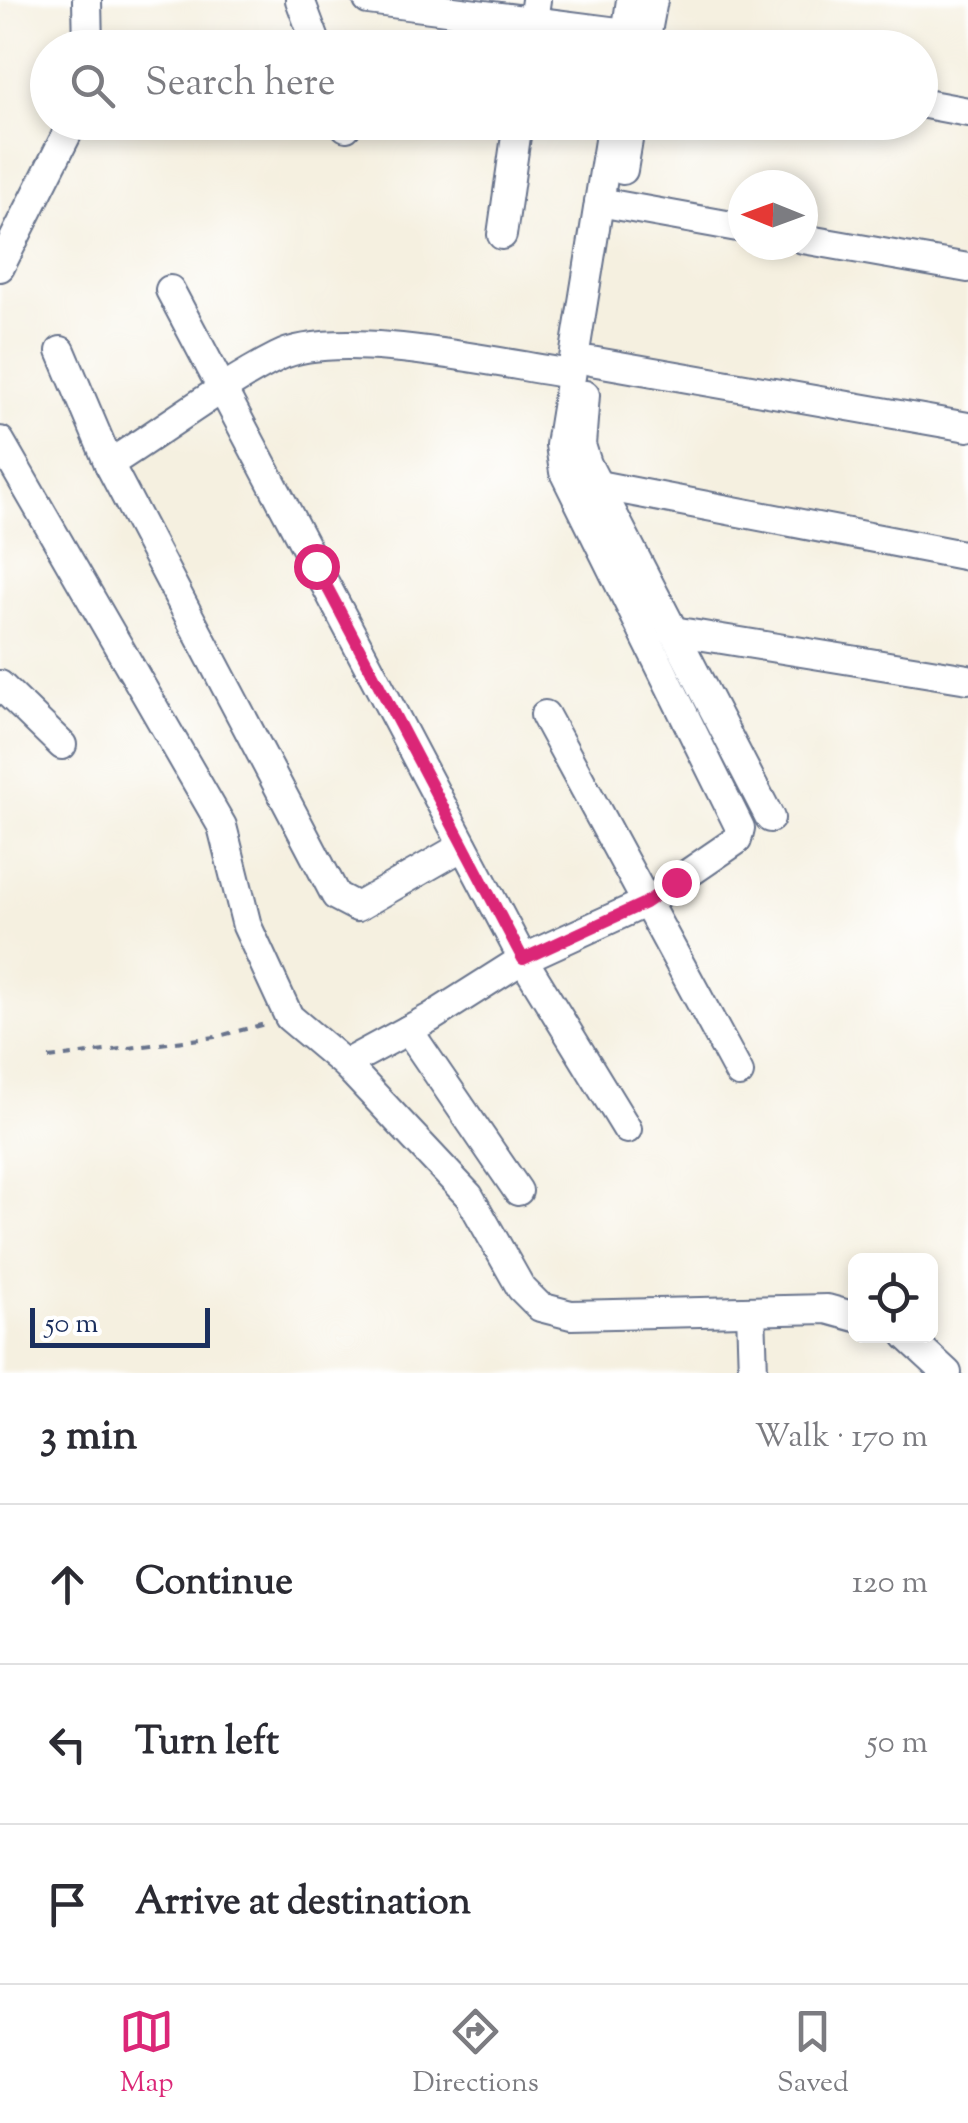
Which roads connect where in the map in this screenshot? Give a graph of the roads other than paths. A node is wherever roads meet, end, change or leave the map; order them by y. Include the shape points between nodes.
1 (86, 0) edge
2 (300, 0) edge
3 (368, 0) edge
4 (631, 0) edge
5 (652, 0) edge
6 (533, 23) edge
7 (87, 30) edge
8 (311, 30) edge
9 (567, 30) edge
10 (631, 30) edge
11 (637, 30) edge
12 (938, 106) edge
13 (968, 112) edge
14 (64, 140) edge
15 (515, 140) edge
16 (611, 140) edge
17 (626, 140) edge
18 (608, 204) junction
19 (728, 225) edge
20 (502, 235) dead end
21 (818, 242) edge
22 (0, 267) edge
23 (968, 268) edge
24 (170, 290) dead end
25 (60, 351) dead end
26 (581, 367) junction
27 (224, 392) junction
28 (968, 427) edge
29 (0, 440) edge
30 (110, 464) junction
31 (598, 485) junction
32 (968, 556) edge
33 (673, 631) junction
34 (968, 679) edge
35 (0, 686) edge
36 (545, 715) dead end
37 (62, 745) dead end
38 (770, 818) dead end
39 (463, 846) junction
40 (645, 903) junction
41 (523, 959) junction
42 (408, 1030) junction
43 (346, 1064) junction
44 (739, 1073) dead end
45 (626, 1129) dead end
46 (518, 1191) dead end
47 (751, 1310) junction
48 (848, 1315) edge
49 (914, 1343) edge
50 (753, 1373) edge
51 (946, 1373) edge

1 - 7 street
2 - 8 street
3 - 6 street
4 - 10 street
5 - 11 street
6 - 9 street
12 - 13 street
14 - 22 street
15 - 20 street
16 - 18 street
17 - 18 street
18 - 19 street
18 - 26 street
21 - 23 street
24 - 27 street
25 - 30 street
26 - 27 street via 323,346 279,355
26 - 28 street
26 - 31 street via 581,445
26 - 40 street via 560,445 564,472 740,828 737,840
27 - 30 street
27 - 39 street
29 - 43 street via 222,826 248,926 289,1017
30 - 39 street via 336,896 357,907
31 - 32 street
31 - 33 street
33 - 34 street
33 - 38 street
35 - 37 street
36 - 40 street
39 - 41 street
40 - 41 street
40 - 44 street
41 - 42 street
41 - 45 street
42 - 43 street
42 - 46 street
43 - 47 street via 469,1196 521,1288 540,1307 571,1315
47 - 48 street
47 - 50 street
49 - 51 street

